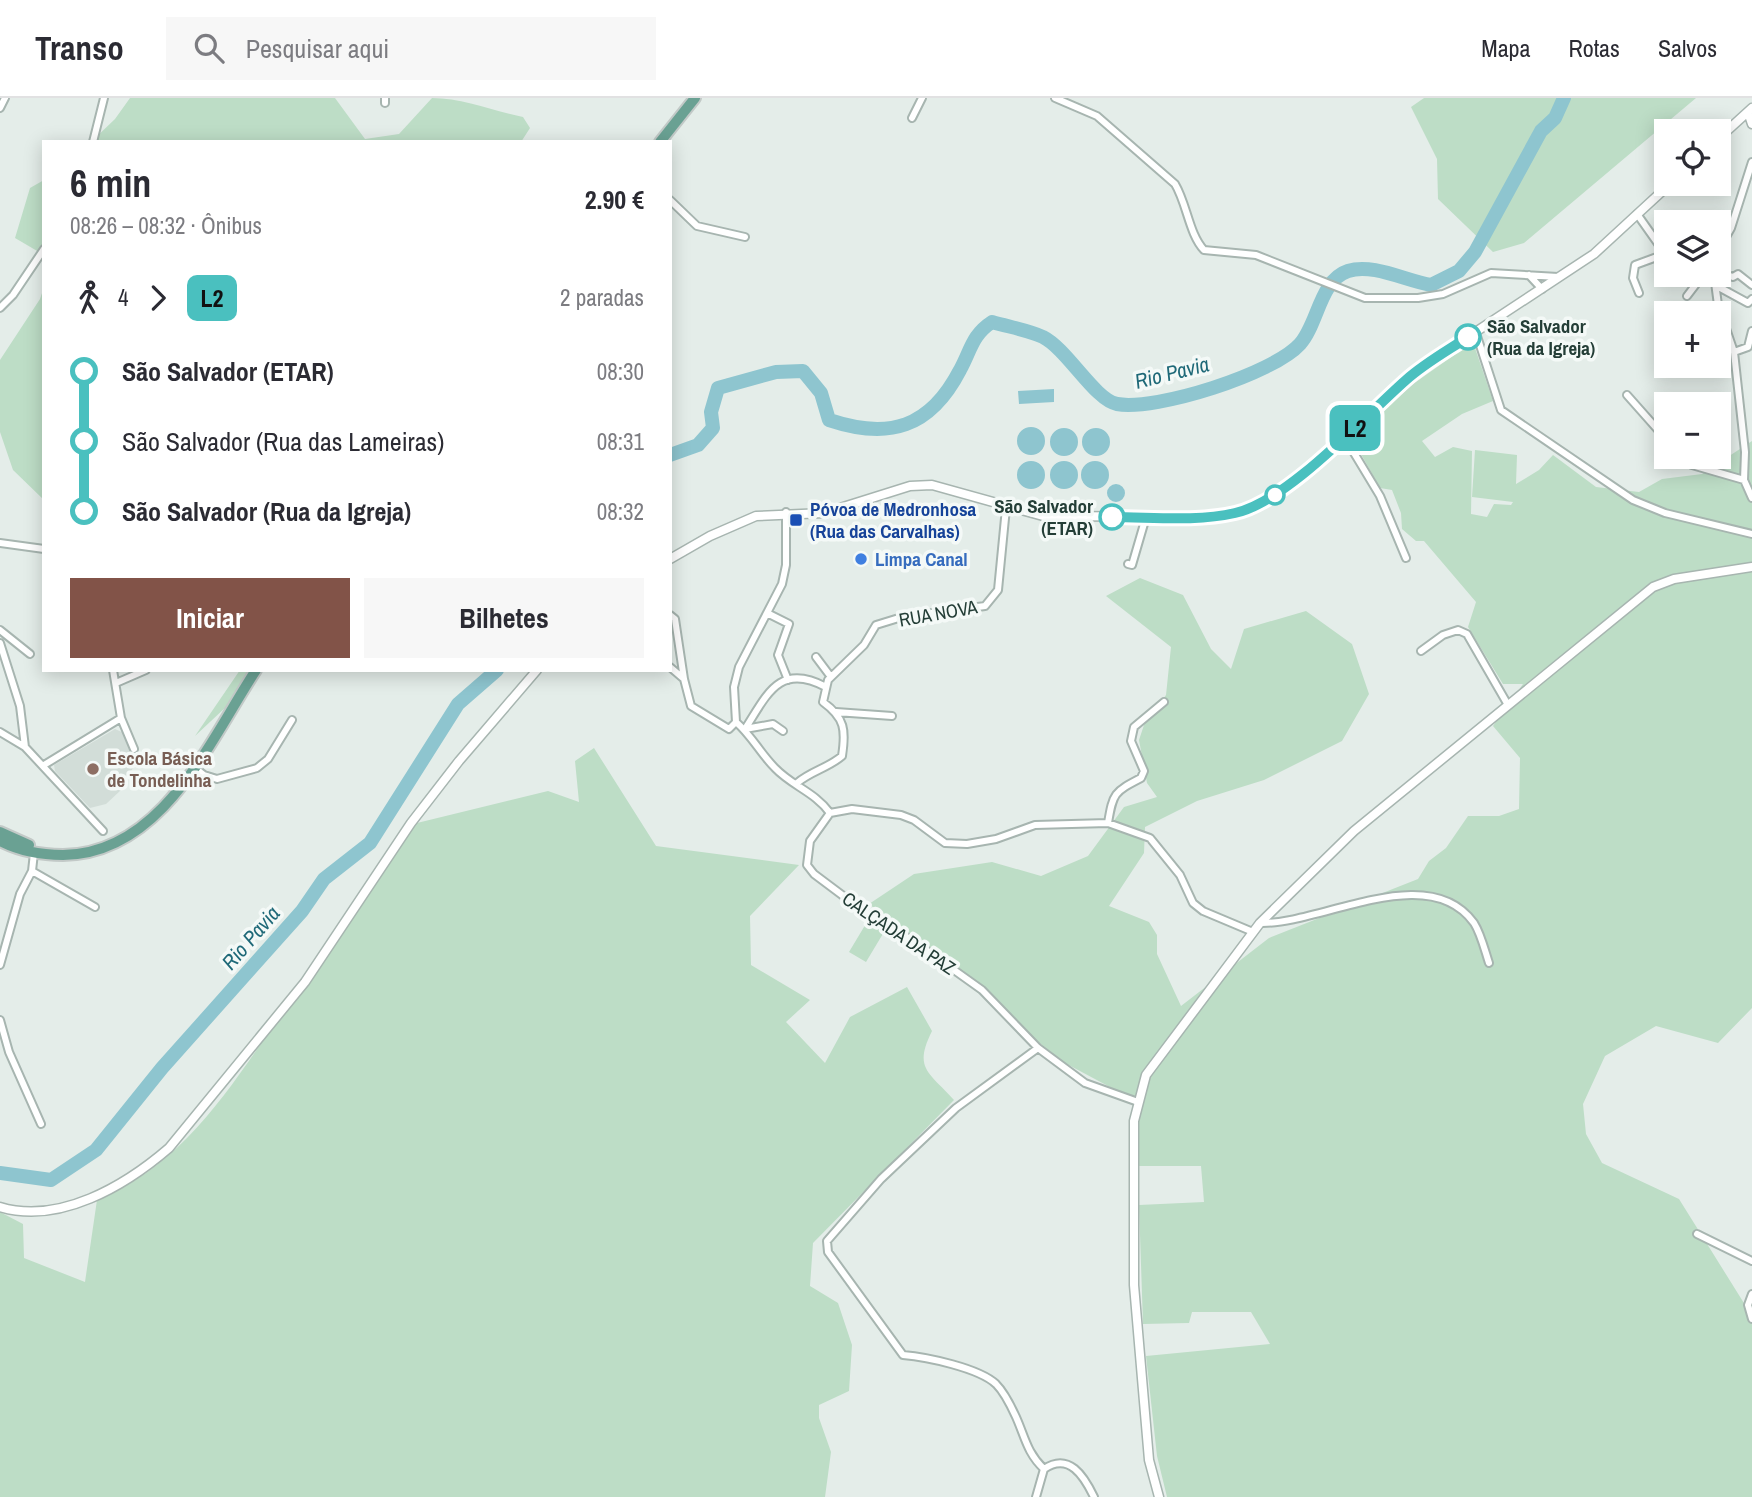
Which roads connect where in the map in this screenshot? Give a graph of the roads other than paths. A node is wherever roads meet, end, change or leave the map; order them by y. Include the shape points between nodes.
1 (5, 98) edge
2 (104, 98) edge
3 (695, 98) edge
4 (922, 98) edge
5 (1055, 98) edge
6 (0, 108) edge
7 (1750, 110) edge
8 (912, 118) dead end
9 (1752, 124) edge
10 (1731, 127) edge
11 (94, 140) edge
12 (662, 140) edge
13 (1752, 162) edge
14 (1657, 196) edge
15 (672, 202) edge
16 (1637, 214) junction
17 (1731, 228) edge
18 (745, 237) dead end
19 (1654, 237) edge
20 (42, 252) edge
21 (1654, 258) edge
22 (1530, 275) junction
23 (1731, 277) edge
24 (1561, 278) junction
25 (1752, 285) edge
26 (1694, 287) edge
27 (1716, 287) edge
28 (1719, 287) edge
29 (1542, 289) junction
30 (1639, 293) dead end
31 (1687, 296) dead end
32 (1752, 299) edge
33 (0, 308) edge
34 (1752, 331) edge
35 (1476, 332) junction
36 (1734, 352) junction
37 (1627, 395) dead end
38 (1654, 425) edge
39 (1345, 438) junction
40 (1706, 469) edge
41 (1744, 480) junction
42 (1752, 498) edge
43 (1006, 508) junction
44 (786, 512) junction
45 (1146, 517) junction
46 (1752, 534) edge
47 (0, 543) edge
48 (42, 549) edge
49 (672, 558) edge
50 (1405, 558) dead end
51 (1128, 564) dead end
52 (1752, 567) edge
53 (767, 613) junction
54 (672, 616) edge
55 (0, 629) edge
56 (0, 643) edge
57 (1421, 650) dead end
58 (30, 654) dead end
59 (816, 656) dead end
60 (672, 669) edge
61 (113, 672) edge
62 (141, 672) edge
63 (255, 672) edge
64 (535, 672) edge
65 (831, 677) junction
66 (684, 678) junction
67 (788, 680) junction
68 (116, 683) junction
69 (826, 687) junction
70 (1164, 702) dead end
71 (1508, 705) junction
72 (836, 712) junction
73 (892, 716) dead end
74 (121, 718) junction
75 (292, 720) dead end
76 (736, 722) junction
77 (745, 729) junction
78 (783, 731) dead end
79 (0, 732) edge
80 (24, 747) junction
81 (134, 749) dead end
82 (44, 765) junction
83 (193, 767) junction
84 (797, 783) junction
85 (830, 813) junction
86 (1108, 824) junction
87 (103, 831) dead end
88 (2, 836) edge
89 (121, 840) junction
90 (34, 853) junction
91 (32, 871) junction
92 (95, 907) dead end
93 (1260, 923) junction
94 (1253, 932) junction
95 (3, 944) edge
96 (1489, 963) dead end
97 (0, 965) edge
98 (0, 1020) edge
99 (1038, 1048) junction
100 (1138, 1102) junction
101 (41, 1124) dead end
102 (0, 1207) edge
103 (1697, 1234) dead end
104 (1752, 1261) edge
105 (1752, 1294) edge
106 (1752, 1319) edge
107 (1044, 1469) junction
108 (1036, 1497) edge
109 (1094, 1497) edge
110 (1159, 1497) edge

1 - 6 street
2 - 11 street
3 - 12 main road
4 - 8 street
5 - 22 street via 1097,116 1175,184 1205,250 1256,256 1364,298 1418,299 1443,294 1480,276
7 - 9 street
7 - 10 street
13 - 17 street
14 - 16 street
15 - 18 street via 697,226
16 - 19 street
16 - 24 street
20 - 33 street
21 - 30 street via 1635,265 1633,278
22 - 24 street
22 - 29 street
23 - 25 street via 1738,274
24 - 29 street
26 - 31 street
27 - 36 street
28 - 32 street via 1748,303
29 - 35 street
34 - 36 street via 1748,347
35 - 39 street via 1430,362
35 - 46 street via 1501,410 1633,500 1665,513
36 - 41 street
37 - 38 street
39 - 45 street via 1252,508 1208,517
39 - 50 street via 1380,496
40 - 41 street
41 - 42 street
43 - 44 street via 932,485 910,486 824,513
43 - 45 street via 1043,516
43 - 65 street, RUA NOVA via 998,590 993,599 985,606 876,625 864,645
44 - 49 street via 756,516
44 - 53 street via 786,565
45 - 51 street via 1132,565
47 - 48 street
52 - 71 street via 1674,579 1653,587
53 - 67 street via 789,624 778,655
53 - 76 street via 739,667 734,687
54 - 66 street
55 - 58 street
56 - 80 street via 20,706
57 - 71 street via 1458,630 1467,635
59 - 65 street
60 - 66 street
61 - 68 street
62 - 68 street
63 - 83 main road
64 - 102 street via 411,823 305,982 169,1148 150,1164 85,1200 48,1211
65 - 69 street, RUA NOVA
66 - 76 street via 691,706 729,729
67 - 69 street via 805,677
67 - 77 street via 764,695
68 - 74 street
69 - 72 street via 823,702
70 - 86 street via 1134,727 1131,741 1144,771 1142,778 1116,790
71 - 93 street via 1354,831
72 - 73 street
72 - 84 street via 846,732 842,756
74 - 81 street
74 - 82 street
75 - 83 street via 268,759 257,768 217,779
76 - 77 street
77 - 78 street via 773,724
77 - 84 street via 775,769
79 - 80 street
80 - 82 street
82 - 87 street
83 - 89 main road via 164,807
84 - 85 street via 819,798
85 - 86 street via 852,809 901,815 945,843 967,844 1035,825
85 - 99 street, CALÇADA DA PAZ via 810,841 807,864 814,874 982,990
86 - 94 street via 1150,838 1180,875 1193,903
88 - 89 main road via 65,850
88 - 90 main road
89 - 90 main road via 77,855
90 - 91 street
91 - 92 street
91 - 95 street
93 - 94 street
93 - 96 street via 1283,924 1408,894 1454,906 1475,925
94 - 100 street via 1146,1075
95 - 97 street
98 - 101 street
99 - 100 street, CALÇADA DA PAZ via 1085,1083
99 - 107 street via 956,1108 881,1179 827,1241 828,1252 903,1355 923,1357 995,1383 1017,1419 1029,1455
100 - 110 street via 1134,1121 1134,1285 1149,1460
103 - 104 street
105 - 106 street via 1748,1305
107 - 108 street
107 - 109 street via 1065,1462 1083,1475

